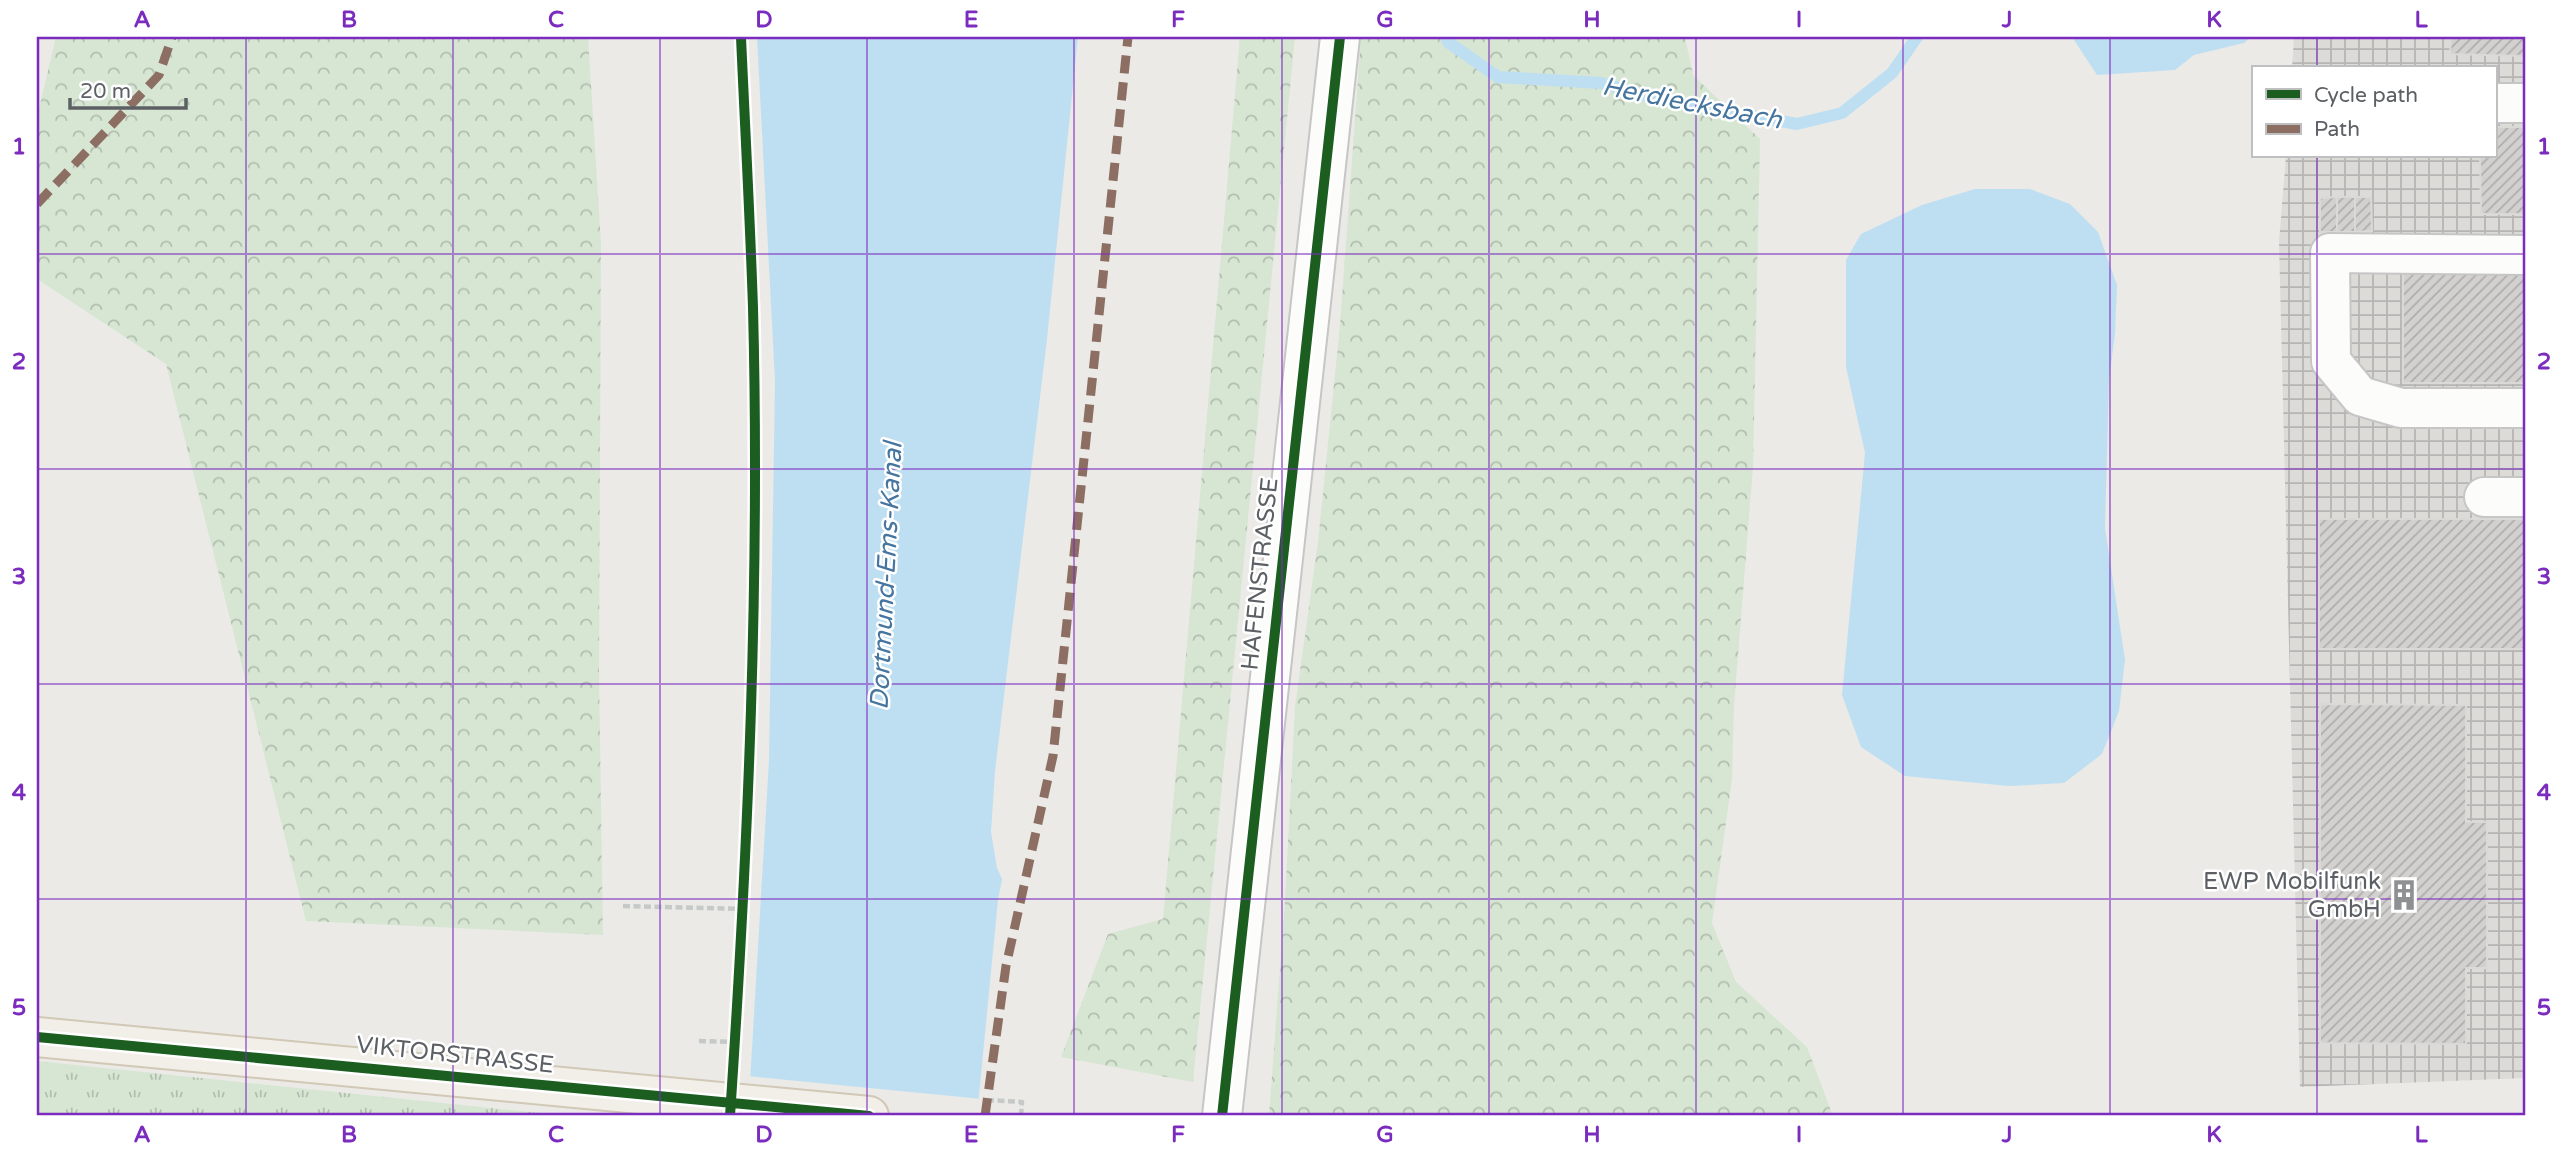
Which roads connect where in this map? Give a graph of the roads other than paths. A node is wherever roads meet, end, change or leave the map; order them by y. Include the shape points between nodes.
1 (1340, 37) edge
2 (2496, 103) edge
3 (2526, 103) edge
4 (2526, 255) edge
5 (2526, 408) edge
6 (2484, 497) dead end
7 (2526, 497) edge
8 (37, 1037) edge
9 (869, 1116) edge
10 (1222, 1116) edge

1 - 10 street, HAFENSTRASSE
2 - 3 street
4 - 5 street via 2330,253 2331,361 2360,396 2401,408
6 - 7 street
8 - 9 main road, VIKTORSTRASSE

